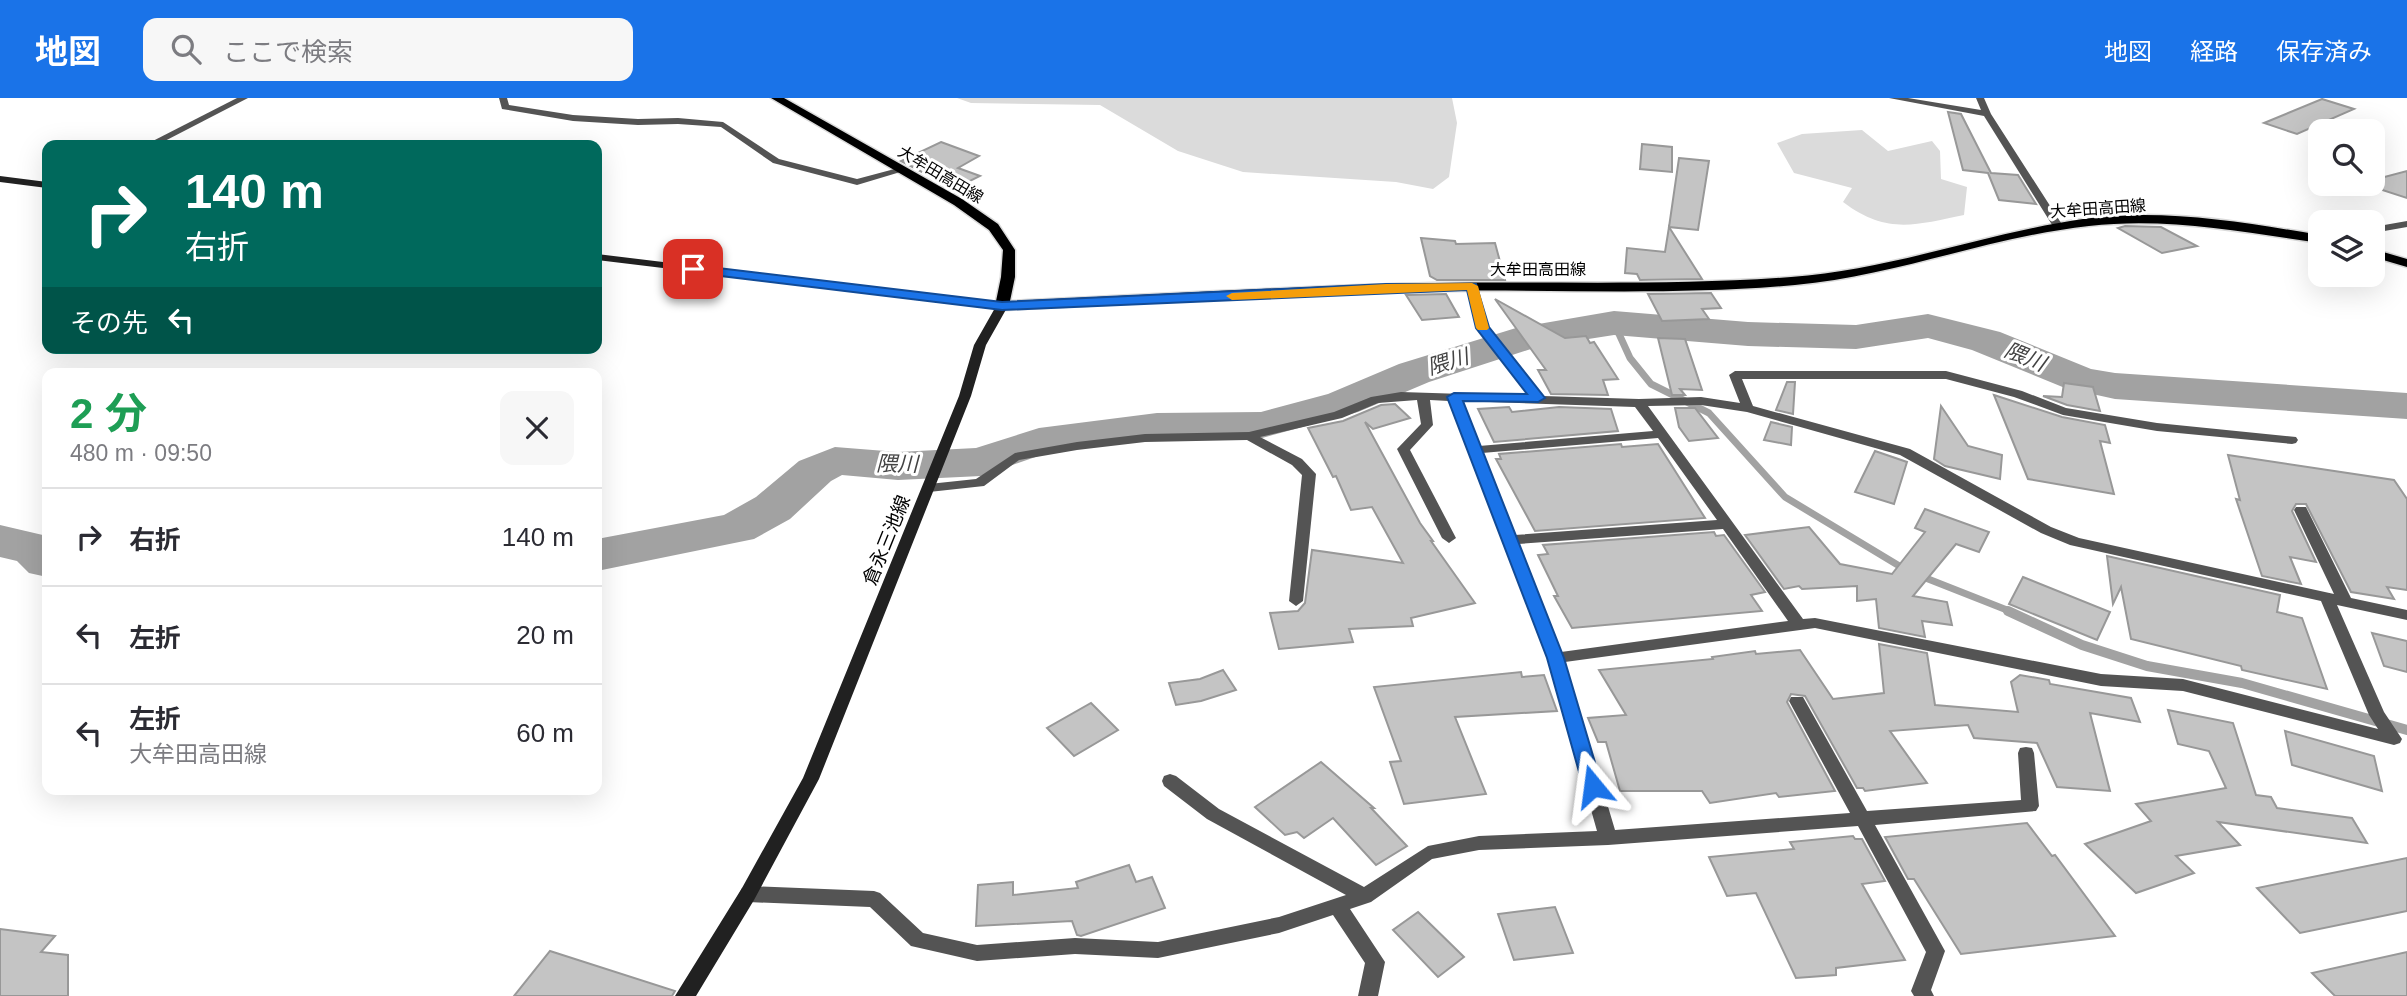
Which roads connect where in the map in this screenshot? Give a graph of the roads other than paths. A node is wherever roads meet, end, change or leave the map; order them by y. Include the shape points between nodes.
1 (244, 98) edge
2 (503, 98) edge
3 (776, 98) edge
4 (1893, 98) edge
5 (1980, 98) edge
6 (1987, 114) junction
7 (160, 140) edge
8 (902, 170) junction
9 (0, 179) edge
10 (42, 184) edge
11 (2407, 223) edge
12 (2058, 226) junction
13 (2385, 228) edge
14 (2308, 237) edge
15 (2385, 257) edge
16 (602, 258) edge
17 (2407, 263) edge
18 (1472, 286) junction
19 (1002, 306) junction
20 (1423, 396) junction
21 (1454, 397) junction
22 (1538, 398) junction
23 (1639, 403) junction
24 (1748, 408) junction
25 (1662, 434) junction
26 (1248, 436) junction
27 (2292, 440) dead end
28 (1475, 450) junction
29 (929, 488) junction
30 (2301, 510) dead end
31 (1728, 524) junction
32 (1449, 538) dead end
33 (1510, 540) junction
34 (2327, 598) junction
35 (1296, 601) dead end
36 (2345, 601) junction
37 (2407, 615) edge
38 (1799, 625) junction
39 (1556, 658) junction
40 (1797, 701) dead end
41 (2397, 737) edge
42 (2026, 753) dead end
43 (1170, 781) dead end
44 (1864, 818) junction
45 (1608, 838) junction
46 (748, 894) junction
47 (1366, 896) junction
48 (1337, 905) junction
49 (684, 996) edge
50 (1368, 996) edge
51 (1924, 996) edge

1 - 7 street
2 - 8 street via 505,107 573,118 723,125 776,161 857,182
3 - 8 main road, 大牟田高田線
4 - 6 street
5 - 6 street
6 - 12 street
8 - 19 main road, 大牟田高田線 via 994,228 1009,250
9 - 10 main road
11 - 13 street
12 - 14 main road, 大牟田高田線 via 2127,221 2201,223
12 - 18 main road, 大牟田高田線 via 1800,280 1734,285
15 - 17 main road
16 - 19 main road
18 - 19 main road, 大牟田高田線
18 - 22 street via 1483,328
19 - 29 main road, 倉永三池線 via 980,345
20 - 21 street
20 - 26 street via 1375,400 1338,415
20 - 32 street via 1427,425 1403,449
21 - 22 street
21 - 28 street
22 - 23 street
23 - 24 street via 1696,401
23 - 25 street
24 - 27 street via 1735,375 1946,375 2063,411 2157,427
24 - 34 street via 1905,452 2076,542
25 - 28 street
25 - 31 street
26 - 29 street via 1145,438 1077,446 1016,457 979,483
26 - 35 street via 1297,462 1309,474
28 - 33 street
29 - 46 main road, 倉永三池線 via 811,779
30 - 36 street
31 - 33 street
31 - 38 street
33 - 39 street
34 - 36 street
34 - 41 street via 2377,716
36 - 37 street
38 - 39 street
38 - 41 street via 1815,623 2101,680 2183,685
39 - 45 street
40 - 44 street
42 - 44 street via 2030,806
43 - 47 street via 1213,814
44 - 45 street
44 - 51 street via 1936,951 1921,991
45 - 47 street via 1479,843 1428,853
46 - 48 street via 874,899 918,940 977,953 1074,946 1158,950 1279,925
46 - 49 main road, 倉永三池線
47 - 48 street
48 - 50 street via 1374,962

